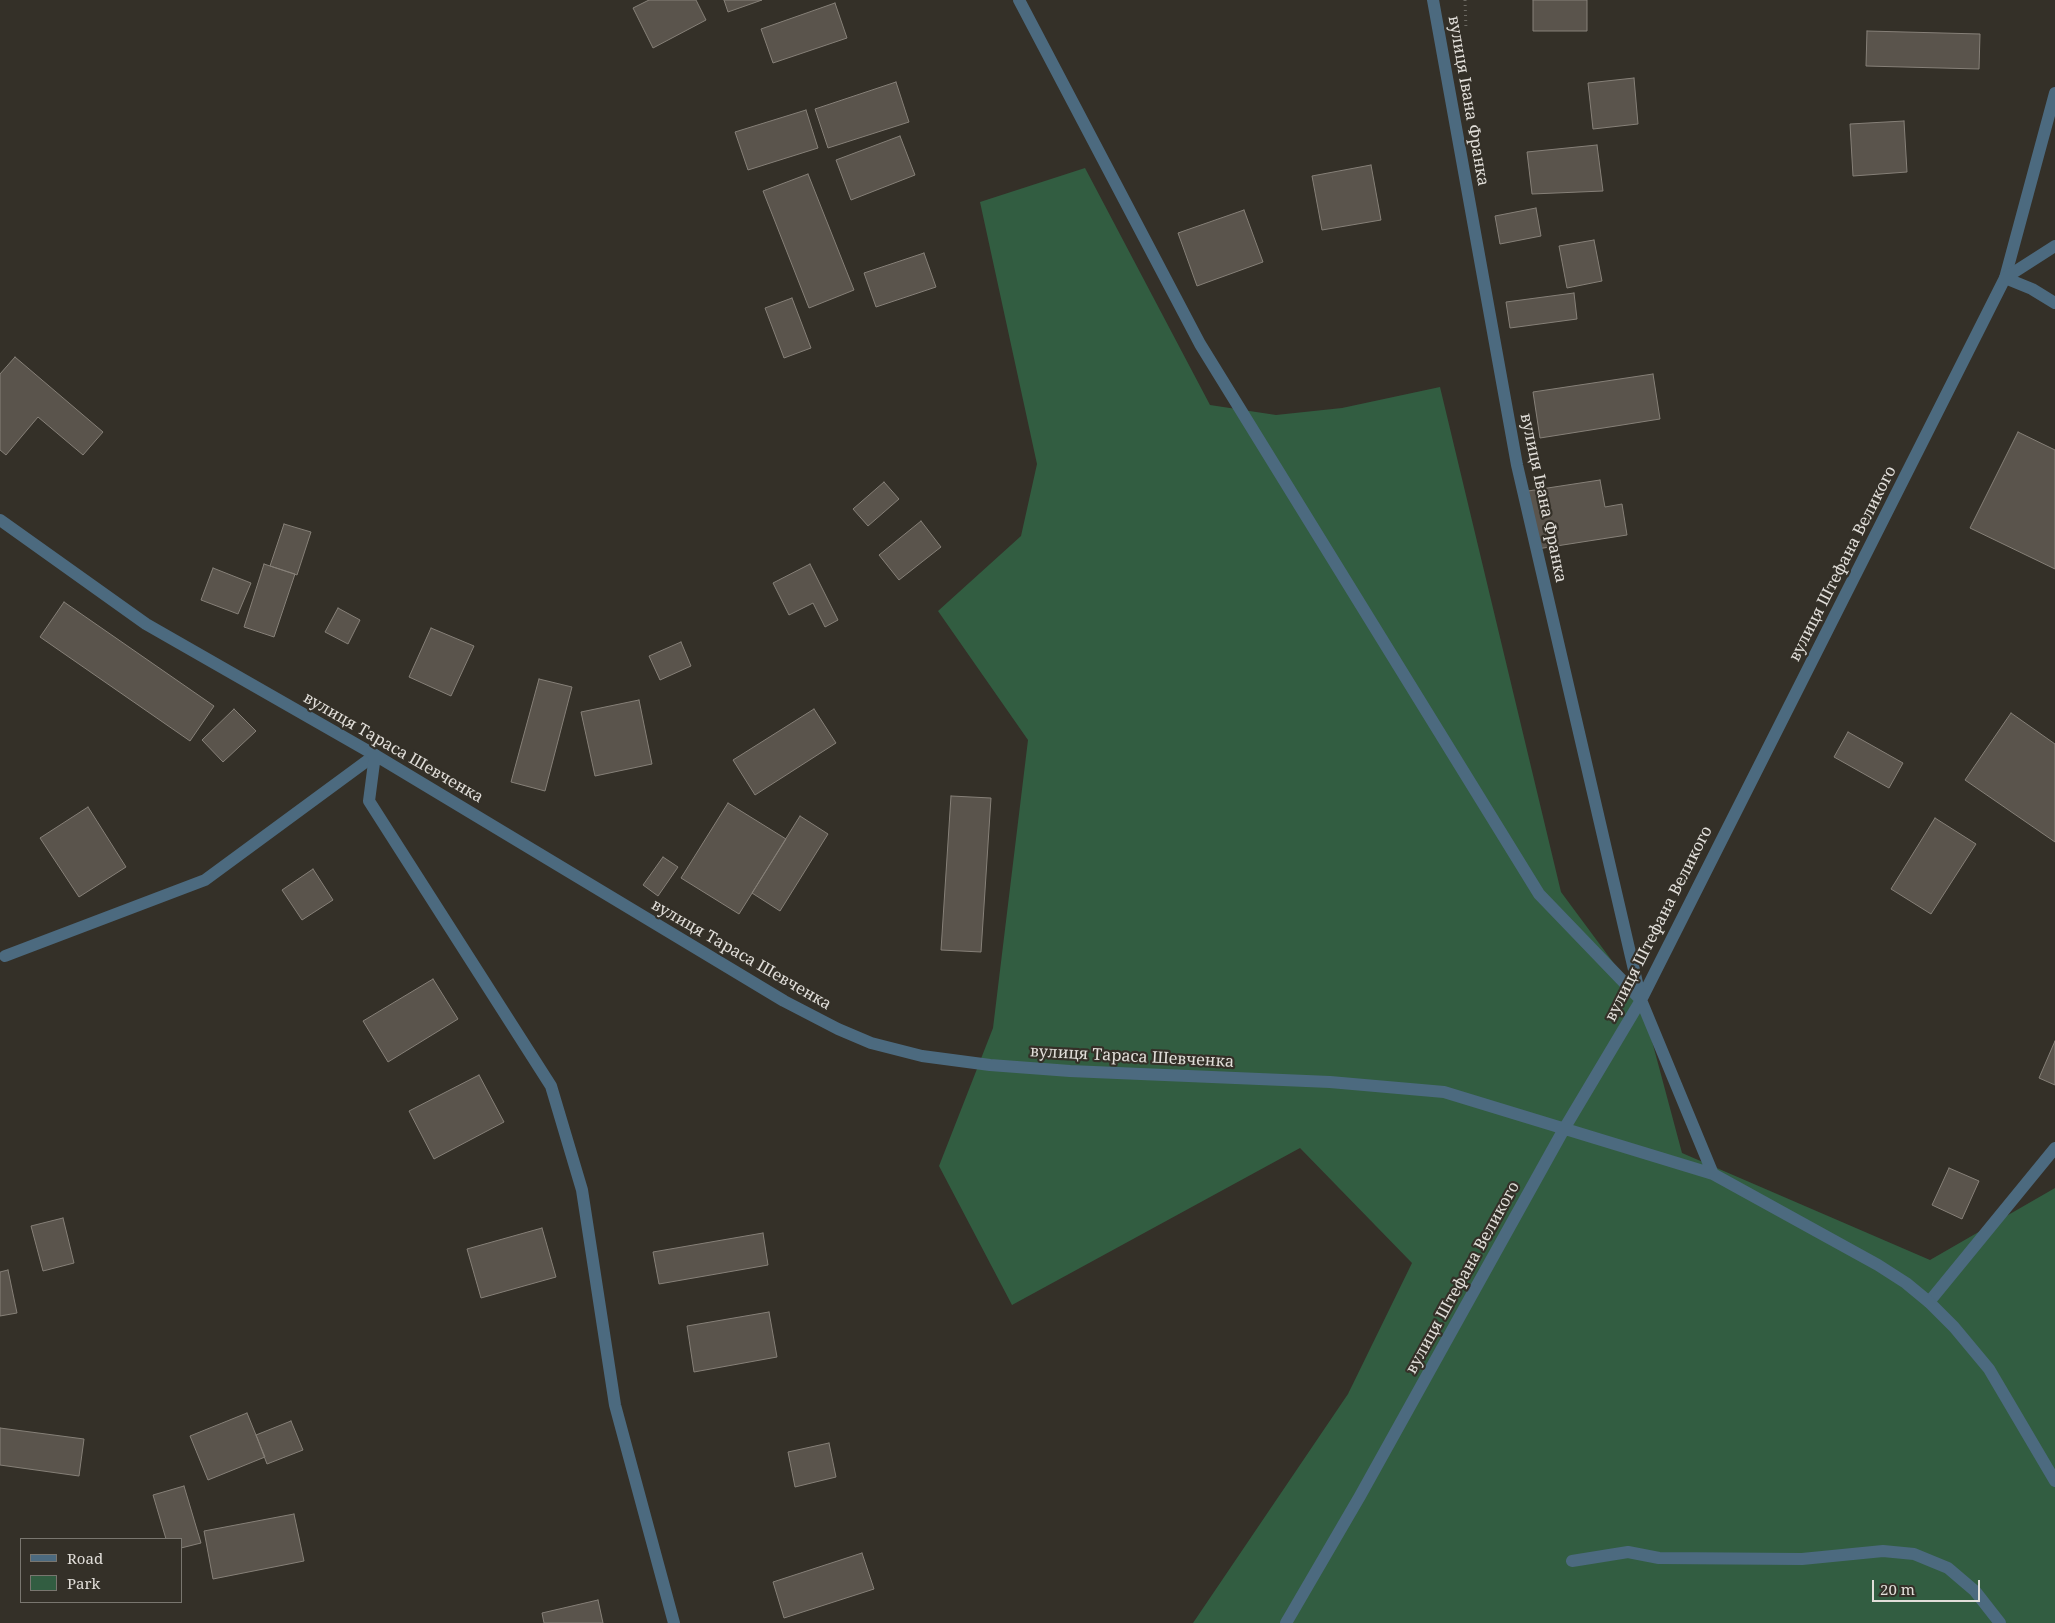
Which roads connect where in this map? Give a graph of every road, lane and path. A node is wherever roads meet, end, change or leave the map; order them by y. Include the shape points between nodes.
1 (1019, 0) edge
2 (1433, 0) edge
3 (2055, 93) edge
4 (2055, 246) edge
5 (2005, 278) junction
6 (2055, 303) edge
7 (0, 520) edge
8 (375, 755) junction
9 (5, 956) dead end
10 (1641, 1000) junction
11 (1564, 1129) junction
12 (2055, 1148) edge
13 (1713, 1174) junction
14 (1929, 1302) junction
15 (2055, 1480) edge
16 (1572, 1561) dead end
17 (1993, 1620) edge
18 (674, 1623) edge
19 (1286, 1623) edge

1 - 10 street via 1200,344 1539,894
2 - 10 street, вулиця Івана Франка via 1517,465
3 - 5 street, вулиця Штефана Великого
4 - 5 street
5 - 6 street
5 - 10 street, вулиця Штефана Великого
7 - 8 street, вулиця Тараса Шевченка via 146,624
8 - 9 street via 205,880
8 - 11 street, вулиця Тараса Шевченка via 784,1001 838,1029 898,1051 948,1060 1053,1070 1330,1082 1444,1092
8 - 18 street via 370,801 551,1086 582,1190 616,1405
10 - 11 street, вулиця Штефана Великого
10 - 13 street
11 - 13 street, вулиця Тараса Шевченка
11 - 19 street, вулиця Штефана Великого
12 - 14 street
13 - 14 street, вулиця Тараса Шевченка via 1878,1265
14 - 15 street, вулиця Тараса Шевченка via 1989,1369
16 - 17 street via 1628,1552 1659,1558 1802,1559 1883,1551 1914,1554 1948,1568 1974,1591

